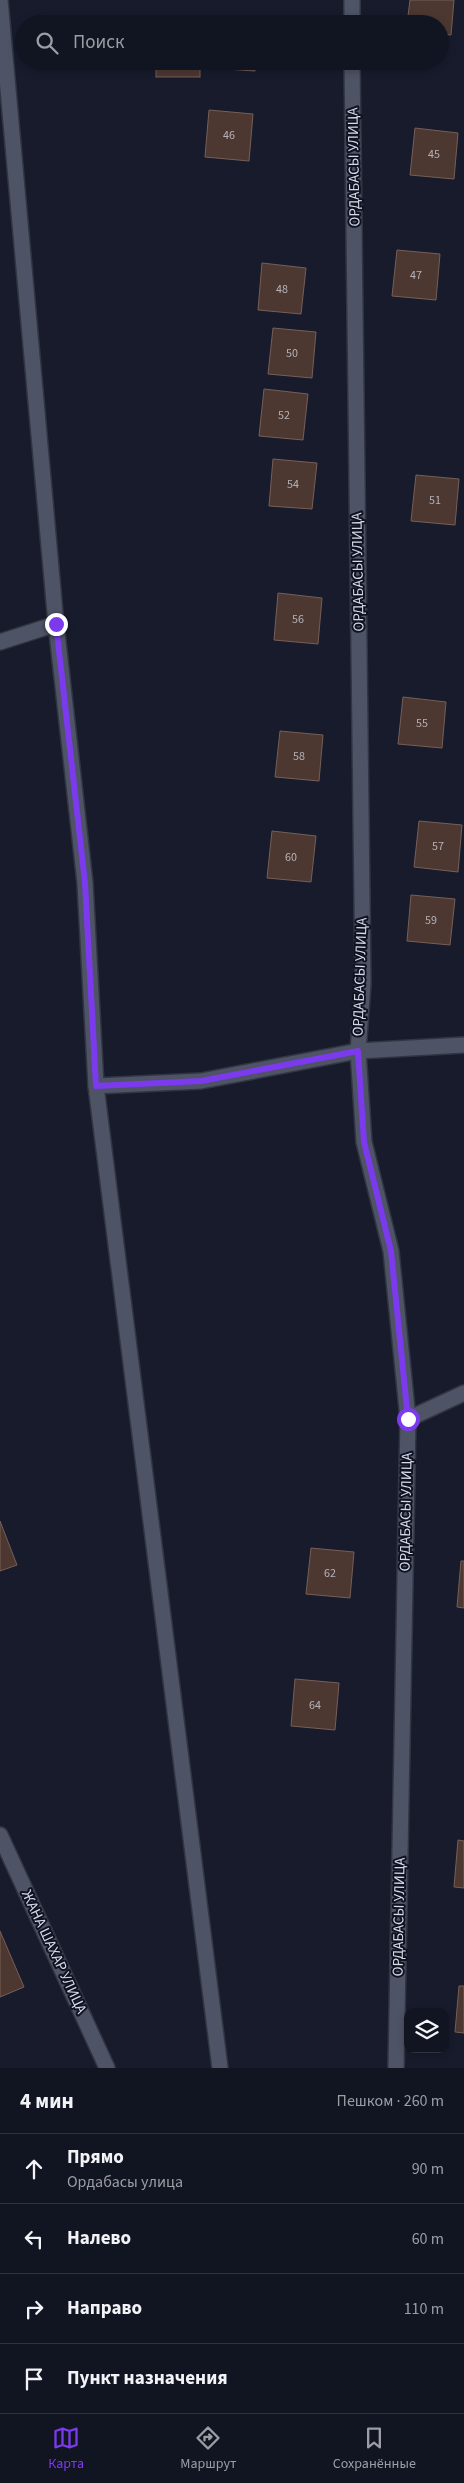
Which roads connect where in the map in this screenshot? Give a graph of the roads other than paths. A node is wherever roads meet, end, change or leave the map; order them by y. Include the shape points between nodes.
1 (0, 0) edge
2 (352, 0) edge
3 (352, 15) edge
4 (352, 70) edge
5 (56, 624) junction
6 (0, 642) edge
7 (464, 1045) edge
8 (358, 1051) junction
9 (96, 1086) junction
10 (464, 1393) edge
11 (408, 1419) junction
12 (0, 1835) edge
13 (107, 2068) edge
14 (220, 2068) edge
15 (396, 2068) edge

1 - 5 street
2 - 3 street
4 - 8 street, ОРДАБАСЫ УЛИЦА via 363,984
5 - 6 street
5 - 9 street via 85,883
7 - 8 street
8 - 9 street via 201,1081
8 - 11 street, ОРДАБАСЫ УЛИЦА via 364,1142 391,1251
9 - 14 street
10 - 11 street
11 - 15 street, ОРДАБАСЫ УЛИЦА
12 - 13 street, ЖАНА ШАХАР УЛИЦА

